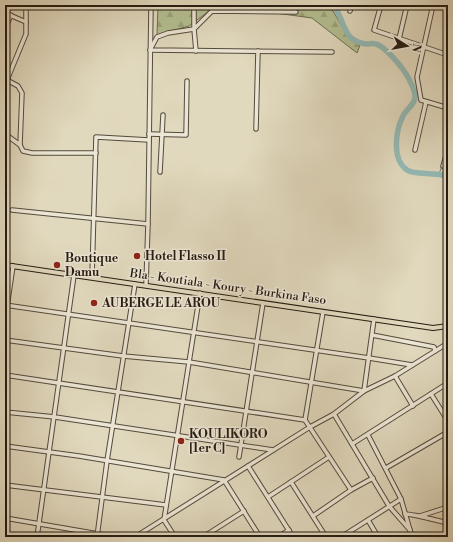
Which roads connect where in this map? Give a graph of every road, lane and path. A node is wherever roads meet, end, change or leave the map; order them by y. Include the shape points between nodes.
1 (26, 5) edge
2 (150, 5) edge
3 (194, 5) edge
4 (352, 5) edge
5 (381, 5) edge
6 (407, 5) edge
7 (433, 5) edge
8 (350, 11) dead end
9 (296, 12) dead end
10 (5, 13) edge
11 (11, 15) junction
12 (26, 22) junction
13 (5, 29) edge
14 (194, 29) junction
15 (399, 39) junction
16 (424, 47) junction
17 (150, 50) junction
18 (196, 51) junction
19 (258, 52) junction
20 (332, 52) dead end
21 (448, 55) edge
22 (6, 80) edge
23 (187, 80) dead end
24 (426, 102) junction
25 (448, 108) edge
26 (163, 115) dead end
27 (256, 129) dead end
28 (5, 134) edge
29 (149, 134) junction
30 (161, 134) junction
31 (149, 140) junction
32 (20, 145) junction
33 (448, 149) edge
34 (415, 150) dead end
35 (96, 153) junction
36 (443, 166) dead end
37 (160, 172) dead end
38 (12, 210) dead end
39 (94, 218) junction
40 (148, 224) junction
41 (5, 264) edge
42 (13, 266) junction
43 (74, 275) junction
44 (92, 277) junction
45 (135, 284) junction
46 (146, 285) junction
47 (200, 293) junction
48 (263, 302) junction
49 (6, 305) edge
50 (322, 312) junction
51 (69, 314) junction
52 (374, 319) junction
53 (5, 320) edge
54 (128, 323) junction
55 (448, 326) edge
56 (194, 332) junction
57 (372, 335) junction
58 (5, 340) edge
59 (257, 341) junction
60 (448, 343) edge
61 (64, 349) junction
62 (316, 350) junction
63 (435, 351) junction
64 (123, 356) junction
65 (369, 358) junction
66 (189, 362) junction
67 (412, 365) junction
68 (252, 372) junction
69 (5, 375) edge
70 (395, 376) junction
71 (311, 382) junction
72 (59, 383) junction
73 (448, 383) edge
74 (364, 391) junction
75 (118, 392) junction
76 (431, 394) junction
77 (183, 401) junction
78 (413, 406) junction
79 (246, 410) junction
80 (5, 412) edge
81 (334, 414) junction
82 (54, 417) junction
83 (305, 420) junction
84 (448, 421) edge
85 (112, 427) junction
86 (310, 427) junction
87 (448, 432) edge
88 (368, 435) junction
89 (177, 436) junction
90 (352, 444) junction
91 (5, 446) edge
92 (240, 446) junction
93 (274, 450) junction
94 (49, 453) junction
95 (239, 457) dead end
96 (329, 457) junction
97 (107, 461) junction
98 (248, 466) junction
99 (386, 468) junction
100 (172, 472) junction
101 (373, 478) junction
102 (224, 480) junction
103 (291, 482) junction
104 (5, 485) edge
105 (44, 490) junction
106 (351, 490) junction
107 (102, 497) junction
108 (268, 497) junction
109 (401, 499) junction
110 (166, 505) junction
111 (389, 506) junction
112 (448, 507) edge
113 (244, 511) junction
114 (405, 514) junction
115 (313, 516) junction
116 (420, 516) junction
117 (5, 518) edge
118 (164, 520) junction
119 (368, 520) junction
120 (448, 523) edge
121 (40, 524) junction
122 (289, 530) junction
123 (410, 530) junction
124 (97, 536) edge
125 (141, 536) edge
126 (206, 536) edge
127 (37, 537) edge
128 (116, 537) edge
129 (135, 537) edge
130 (175, 537) edge
131 (260, 537) edge
132 (278, 537) edge
133 (293, 537) edge
134 (326, 537) edge
135 (340, 537) edge
136 (378, 537) edge
137 (412, 537) edge

1 - 12 street
2 - 17 street
3 - 14 street
4 - 8 street
5 - 15 street via 374,30
6 - 15 street
7 - 16 street
9 - 14 street via 212,11
10 - 11 street
11 - 12 street
11 - 13 street
12 - 22 street via 26,34
14 - 17 street via 157,37
14 - 18 street
15 - 16 street
16 - 21 street
16 - 24 street via 417,76 421,100
17 - 18 street
17 - 29 street
18 - 19 street
19 - 20 street
19 - 27 street
22 - 32 street via 18,86 22,93
23 - 30 street via 186,135
24 - 25 street
24 - 34 street
26 - 30 street
28 - 32 street
29 - 30 street
29 - 31 street
30 - 37 street
31 - 35 street via 96,137
31 - 40 street
32 - 35 street via 23,152 32,153
33 - 36 street
35 - 39 street
38 - 39 street
39 - 40 street
39 - 44 street
40 - 46 street
41 - 42 main road, Bla - Koutiala - Koury - Burkina Faso
42 - 43 main road, Bla - Koutiala - Koury - Burkina Faso
42 - 49 street
43 - 44 main road, Bla - Koutiala - Koury - Burkina Faso
43 - 51 street
44 - 45 main road, Bla - Koutiala - Koury - Burkina Faso
45 - 46 main road, Bla - Koutiala - Koury - Burkina Faso
45 - 54 street
46 - 47 main road, Bla - Koutiala - Koury - Burkina Faso
47 - 48 main road, Bla - Koutiala - Koury - Burkina Faso
47 - 56 street
48 - 50 main road, Bla - Koutiala - Koury - Burkina Faso
48 - 59 street
49 - 51 street
49 - 53 street
50 - 52 main road, Bla - Koutiala - Koury - Burkina Faso
50 - 62 street
51 - 54 street
51 - 61 street
52 - 55 main road, Bla - Koutiala - Koury - Burkina Faso via 433,328
52 - 57 street
54 - 56 street
54 - 64 street
56 - 59 street
56 - 66 street
57 - 63 street via 434,347
57 - 65 street
58 - 61 street
59 - 62 street
59 - 68 street
60 - 63 street
61 - 64 street
61 - 72 street
62 - 65 street
62 - 71 street
63 - 67 street
64 - 66 street
64 - 75 street
65 - 67 street
65 - 74 street
66 - 68 street
66 - 77 street
67 - 70 street
68 - 71 street
68 - 79 street
69 - 72 street
70 - 74 street
70 - 78 street
71 - 74 street
71 - 83 street
72 - 75 street
72 - 82 street
73 - 76 street
74 - 81 street
75 - 77 street
75 - 85 street
76 - 78 street
76 - 84 street
77 - 79 street
77 - 89 street
78 - 88 street
79 - 83 street
79 - 92 street
80 - 82 street
81 - 86 street
81 - 90 street
82 - 85 street
82 - 94 street
83 - 86 street
85 - 89 street
85 - 97 street
86 - 93 street
86 - 96 street
87 - 99 street
88 - 90 street
88 - 99 street
89 - 92 street
89 - 100 street
90 - 101 street
91 - 94 street
92 - 93 street
92 - 95 street
93 - 98 street
94 - 97 street
94 - 105 street
96 - 103 street
96 - 106 street
97 - 100 street
97 - 107 street
98 - 102 street
98 - 108 street
99 - 109 street
100 - 102 street
100 - 110 street
101 - 106 street
101 - 111 street
102 - 113 street
102 - 118 street
103 - 108 street
103 - 115 street
104 - 105 street
105 - 107 street
105 - 121 street
106 - 115 street
107 - 110 street
107 - 124 street
108 - 122 street
109 - 111 street
109 - 114 street
110 - 118 street
111 - 119 street
111 - 123 street
112 - 116 street
113 - 126 street
113 - 131 street
114 - 116 street
114 - 123 street
115 - 134 street
116 - 120 street
117 - 121 street
118 - 125 street
118 - 130 street
119 - 135 street
119 - 136 street
121 - 124 street
121 - 127 street
122 - 132 street
122 - 133 street
123 - 137 street
124 - 128 street
125 - 129 street

